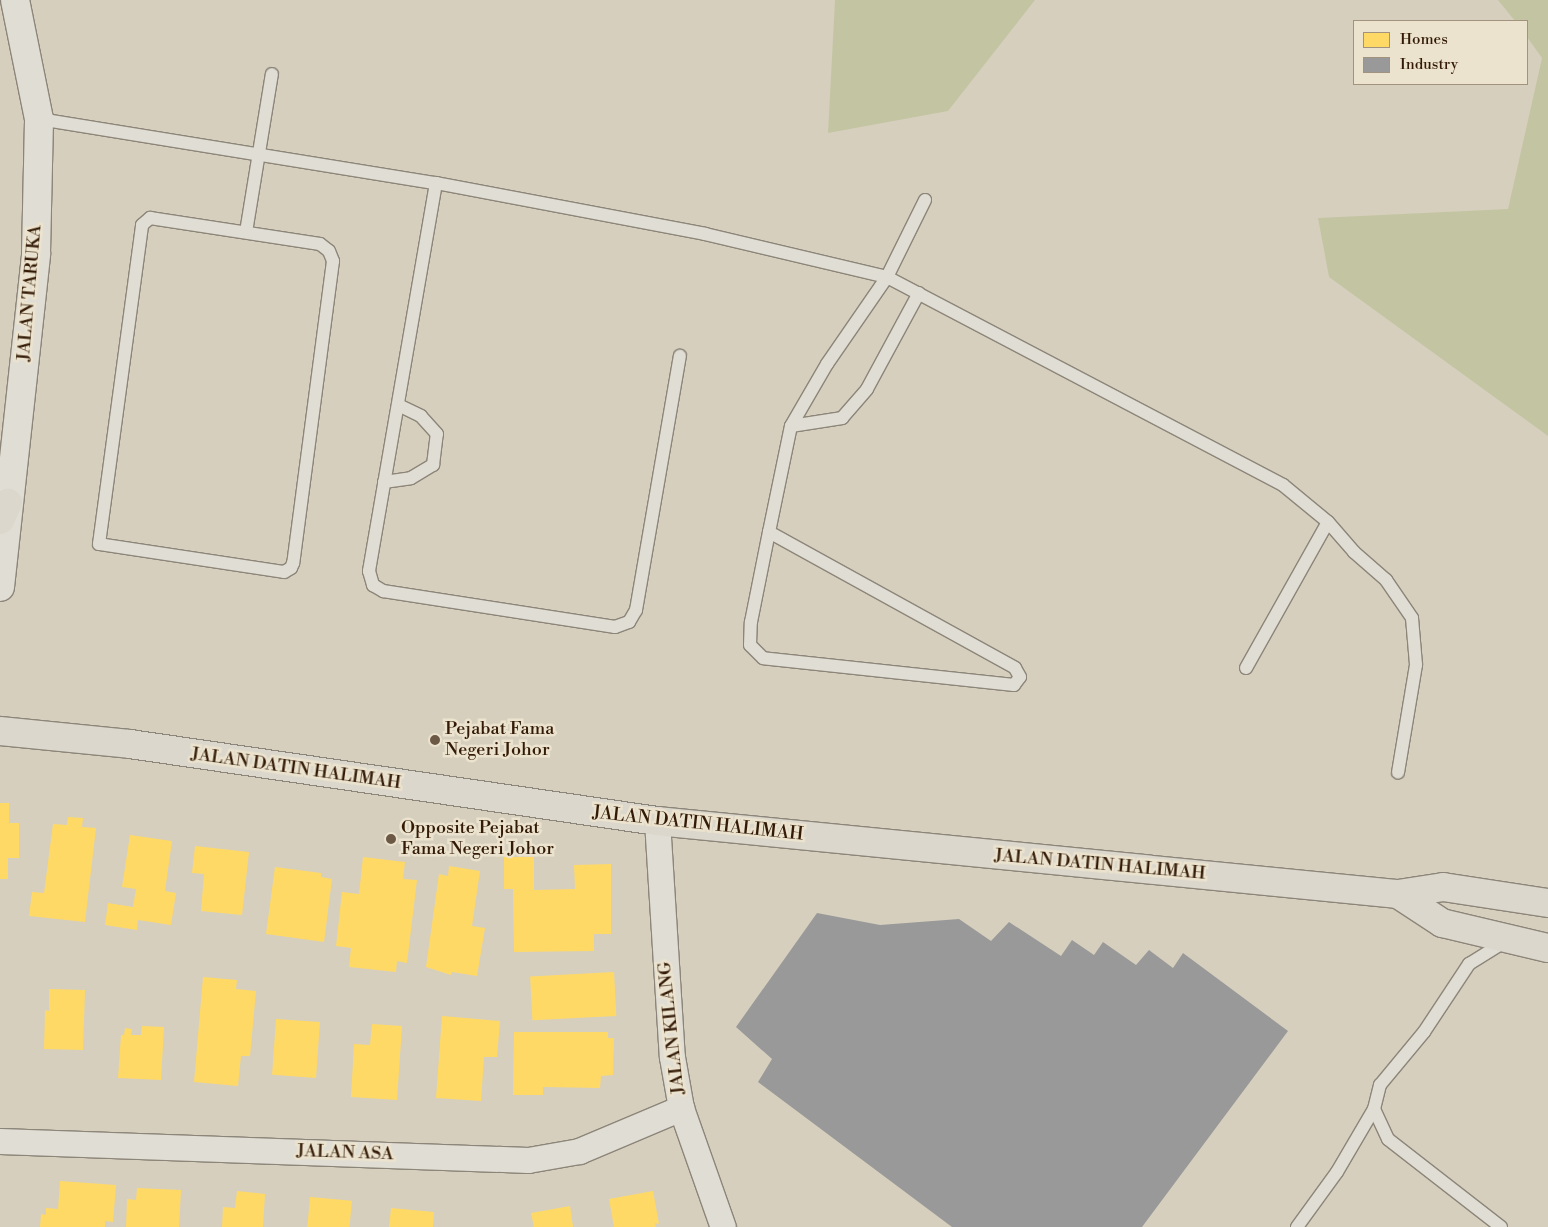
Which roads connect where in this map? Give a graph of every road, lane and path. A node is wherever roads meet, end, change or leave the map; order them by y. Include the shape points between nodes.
1 (15, 0) edge
2 (272, 74) dead end
3 (39, 119) junction
4 (258, 154) junction
5 (436, 183) junction
6 (925, 200) dead end
7 (246, 232) junction
8 (888, 277) junction
9 (919, 293) junction
10 (680, 356) dead end
11 (398, 405) junction
12 (791, 426) junction
13 (384, 482) junction
14 (4, 512) edge
15 (1328, 522) junction
16 (770, 532) junction
17 (0, 587) edge
18 (1246, 668) dead end
19 (0, 731) edge
20 (1398, 773) dead end
21 (657, 821) junction
22 (1398, 894) junction
23 (1548, 904) edge
24 (1510, 938) junction
25 (1548, 948) edge
26 (681, 1108) junction
27 (1374, 1109) junction
28 (0, 1141) edge
29 (724, 1227) edge
30 (1297, 1227) edge
31 (1501, 1227) edge

1 - 3 street, JALAN TARUKA
2 - 4 lane
3 - 4 lane
3 - 14 street, JALAN TARUKA via 36,253
4 - 5 lane
4 - 7 lane
5 - 8 lane via 705,234
5 - 11 lane
6 - 8 lane
7 - 7 lane via 320,244 329,251 333,261 290,568 284,572 99,544 142,225 150,218
8 - 9 lane
8 - 12 lane via 827,364
9 - 12 lane via 867,389 842,418
9 - 15 lane via 1283,485
10 - 13 lane via 636,610 628,622 615,627 383,591 373,584 369,571
11 - 13 lane
11 - 13 lane via 421,416 437,434 433,465 411,478
12 - 16 lane
14 - 17 street, JALAN TARUKA
15 - 18 lane
15 - 20 lane via 1354,552 1386,580 1412,618 1416,664
16 - 16 lane via 751,622 750,645 763,658 1014,685 1020,677 1015,668
19 - 21 main road, JALAN DATIN HALIMAH via 130,744
21 - 22 main road, JALAN DATIN HALIMAH
21 - 26 street, JALAN KILANG via 672,1057
22 - 23 main road, JALAN DATIN HALIMAH via 1443,887
22 - 24 main road, JALAN DATIN HALIMAH via 1442,923
24 - 25 main road, JALAN DATIN HALIMAH
24 - 27 lane via 1469,964 1424,1032 1380,1085
26 - 28 street, JALAN ASA via 579,1151 528,1160
26 - 29 street, JALAN KILANG
27 - 30 lane via 1337,1172
27 - 31 lane via 1388,1139

